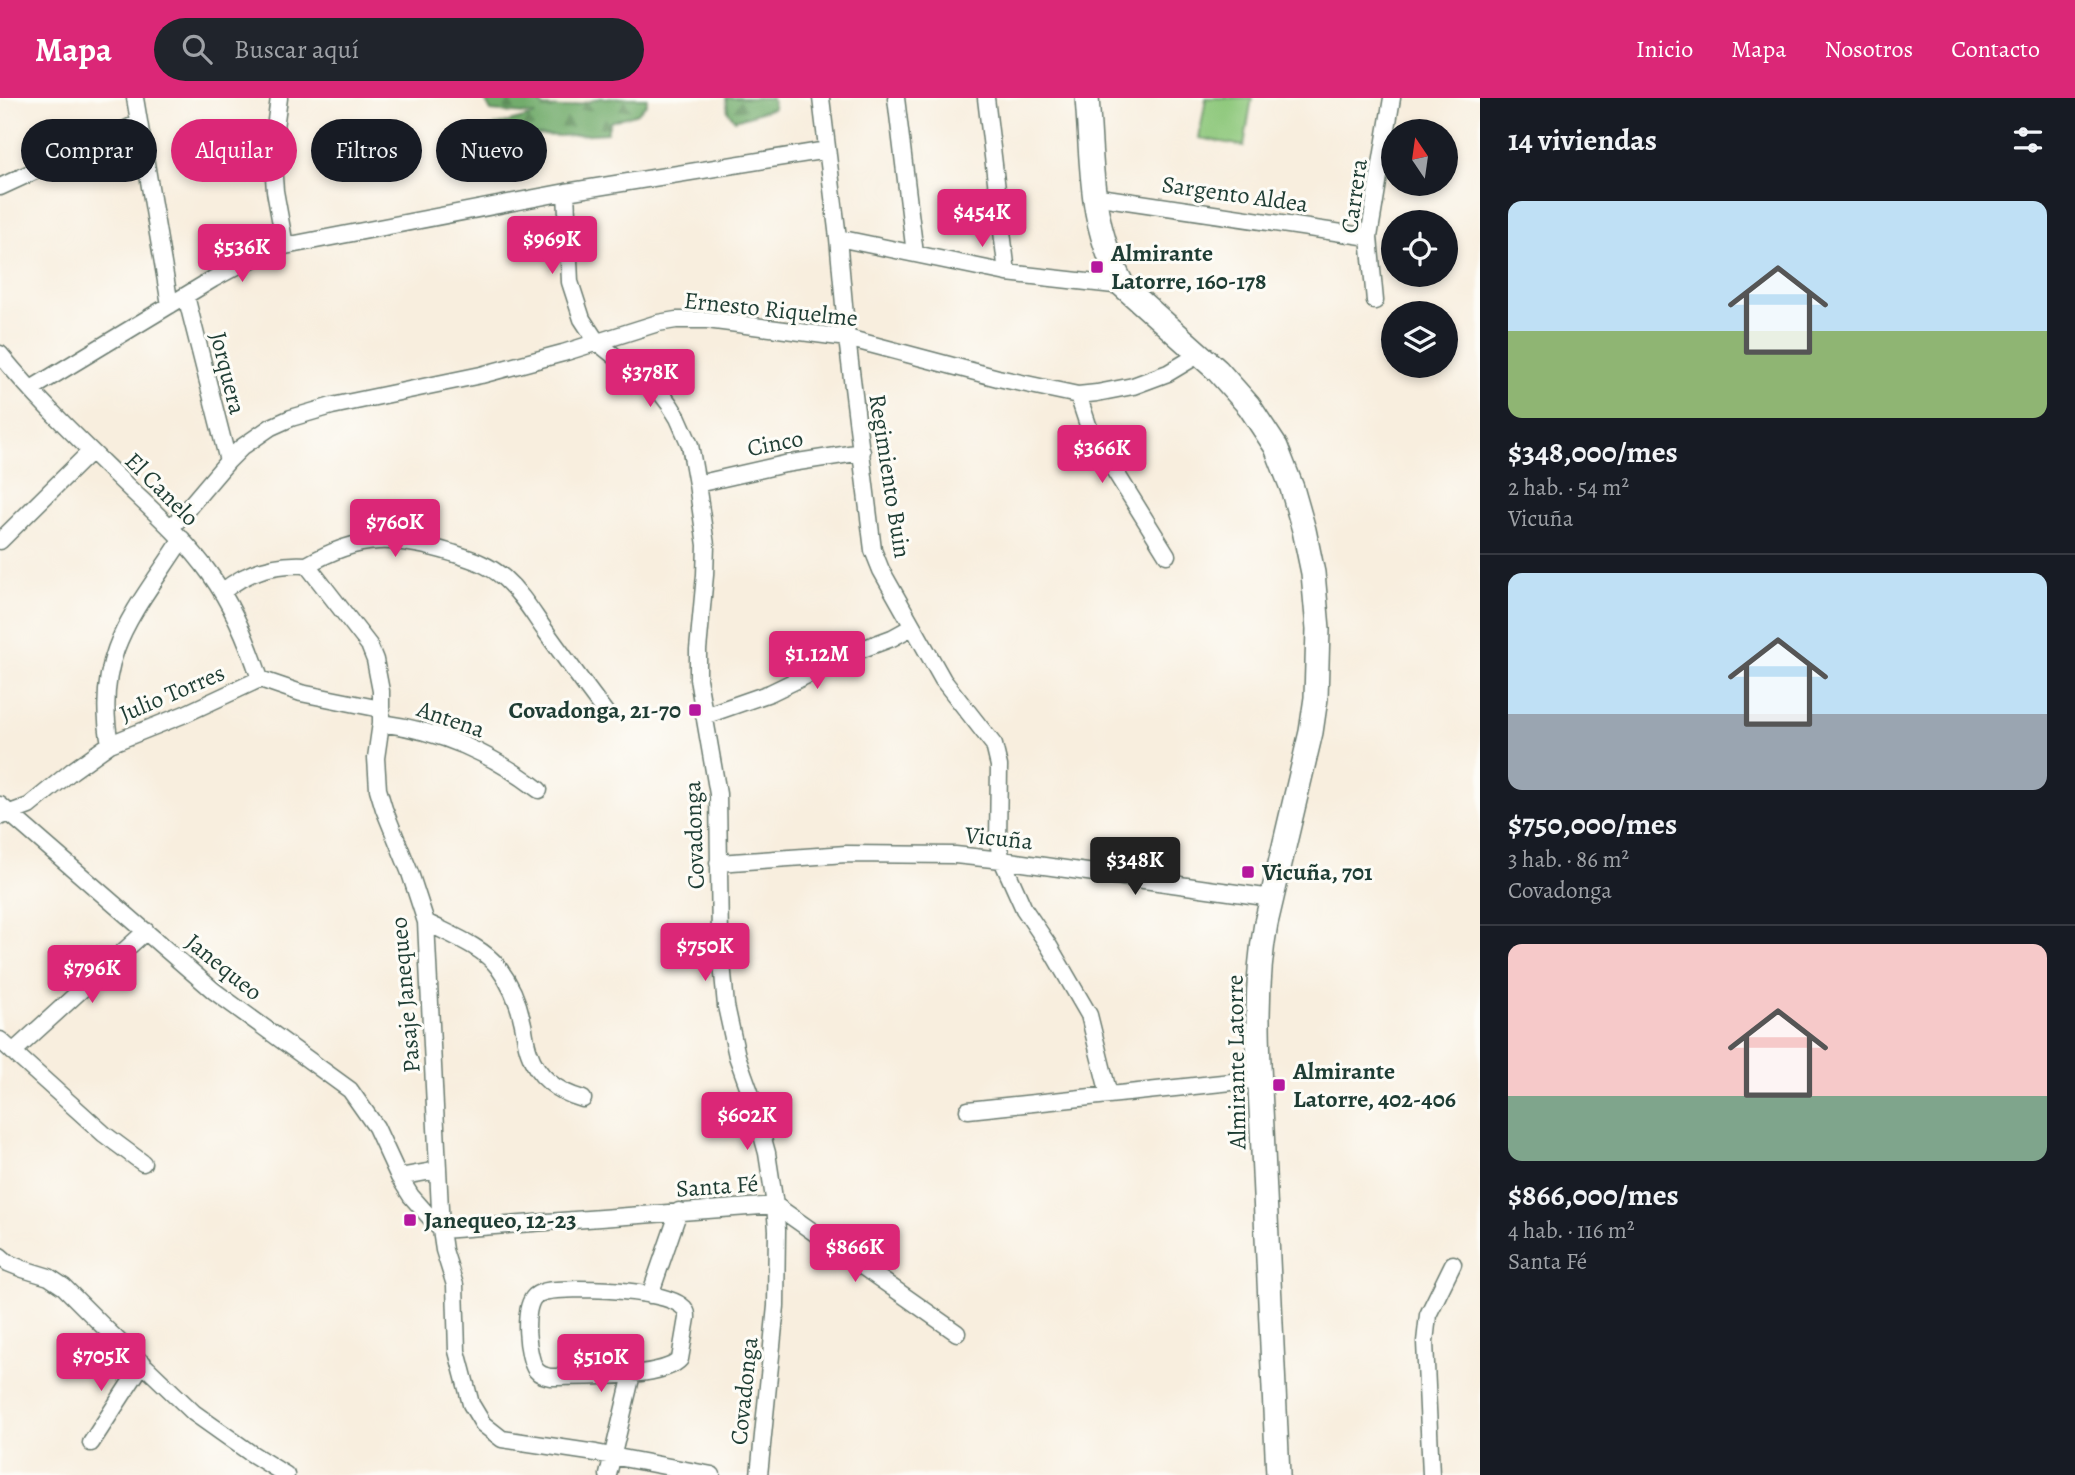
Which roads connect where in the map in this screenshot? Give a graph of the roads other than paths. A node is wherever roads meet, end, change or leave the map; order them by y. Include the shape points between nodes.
1 (135, 98) edge
2 (279, 98) edge
3 (821, 98) edge
4 (896, 98) edge
5 (986, 98) edge
6 (1087, 98) edge
7 (1392, 98) edge
8 (138, 119) edge
9 (827, 150) junction
10 (21, 177) edge
11 (149, 182) edge
12 (0, 187) edge
13 (566, 192) junction
14 (1093, 196) junction
15 (1369, 237) junction
16 (838, 238) junction
17 (285, 246) junction
18 (915, 254) junction
19 (1007, 273) junction
20 (1123, 286) junction
21 (186, 296) junction
22 (1375, 301) dead end
23 (170, 305) junction
24 (847, 338) junction
25 (597, 342) junction
26 (0, 355) edge
27 (1198, 355) junction
28 (31, 389) junction
29 (1078, 395) junction
30 (91, 451) junction
31 (862, 453) junction
32 (228, 461) junction
33 (697, 484) junction
34 (177, 534) junction
35 (0, 541) edge
36 (1167, 555) dead end
37 (307, 565) junction
38 (222, 592) junction
39 (912, 627) junction
40 (260, 679) junction
41 (604, 712) dead end
42 (381, 716) junction
43 (704, 716) junction
44 (110, 744) junction
45 (539, 790) dead end
46 (3, 812) edge
47 (1002, 860) junction
48 (718, 863) junction
49 (1272, 898) junction
50 (426, 922) junction
51 (146, 931) junction
52 (0, 1040) edge
53 (13, 1052) junction
54 (1260, 1079) junction
55 (1109, 1095) junction
56 (583, 1099) dead end
57 (968, 1110) dead end
58 (143, 1163) dead end
59 (438, 1170) junction
60 (399, 1177) junction
61 (775, 1205) junction
62 (679, 1211) junction
63 (441, 1230) junction
64 (0, 1256) edge
65 (1453, 1264) dead end
66 (650, 1294) junction
67 (957, 1333) dead end
68 (143, 1363) junction
69 (632, 1374) junction
70 (91, 1443) dead end
71 (611, 1456) junction
72 (286, 1475) edge
73 (608, 1475) edge
74 (712, 1475) edge
75 (759, 1475) edge
76 (1278, 1475) edge
77 (1431, 1475) edge

1 - 8 street
2 - 17 street via 272,150
3 - 9 street, Regimiento Buin
4 - 18 street
5 - 19 street
6 - 14 main road, Almirante Latorre
7 - 15 street, Carrera
9 - 13 street
9 - 16 street, Regimiento Buin
10 - 12 street
11 - 23 street
13 - 17 street
13 - 25 street, Covadonga via 570,282 582,319
14 - 15 street, Sargento Aldea
14 - 20 main road, Almirante Latorre via 1101,236
15 - 22 street, Carrera
16 - 18 street
16 - 24 street, Regimiento Buin
17 - 21 street
18 - 19 street
19 - 20 street
20 - 27 main road, Almirante Latorre
21 - 23 street
21 - 32 street, Jorquera
23 - 28 street
24 - 25 street, Ernesto Riquelme via 691,319 658,323
24 - 29 street, Ernesto Riquelme
24 - 31 street, Regimiento Buin
25 - 32 street, Ernesto Riquelme via 481,375 311,411 271,427
25 - 33 street, Covadonga via 670,405 690,445
26 - 28 street, El Canelo
27 - 29 street, Ernesto Riquelme via 1133,386
27 - 49 main road, Almirante Latorre via 1250,406 1276,447 1298,509 1313,573 1318,629 1316,698
28 - 30 street, El Canelo
29 - 36 street via 1090,431
30 - 34 street, El Canelo
30 - 35 street
31 - 33 street, Cinco
31 - 39 street, Regimiento Buin via 873,550
32 - 34 street, Ernesto Riquelme
33 - 43 street, Covadonga via 706,545 697,666
34 - 38 street, El Canelo
34 - 44 street, Ernesto Riquelme via 116,647 106,694
37 - 38 street via 257,570
37 - 41 street via 350,545 385,540 422,544 480,562 523,598
37 - 42 street via 369,645 379,675
38 - 40 street, El Canelo
39 - 43 street via 770,693
39 - 47 street, Regimiento Buin via 943,680 994,744
40 - 42 street, Julio Torres
40 - 44 street, Julio Torres
42 - 45 street, Antena via 464,744
42 - 50 street, Pasaje Janequeo via 378,789
43 - 48 street, Covadonga via 718,785
44 - 46 street, Julio Torres via 29,806
46 - 51 street, Janequeo
47 - 48 street, Vicuña via 873,854
47 - 49 street, Vicuña
47 - 55 street, Regimiento Buin via 1024,909 1089,1015
48 - 61 street, Covadonga via 726,1006 759,1122
49 - 54 main road, Almirante Latorre via 1257,999
50 - 56 street via 488,955 498,966 512,991 528,1051 538,1070 552,1085
50 - 59 street, Pasaje Janequeo
51 - 53 street
51 - 60 street, Janequeo via 214,991 350,1090 376,1127
52 - 53 street
53 - 58 street
54 - 55 street
54 - 76 main road, Almirante Latorre
55 - 57 street
59 - 60 street
59 - 63 street, Pasaje Janequeo
60 - 63 street, Janequeo
61 - 62 street, Santa Fé
61 - 67 street, Santa Fé
61 - 75 street, Covadonga via 777,1281
62 - 63 street, Santa Fé
62 - 66 street
63 - 71 street, Janequeo via 455,1285 457,1351 471,1404 483,1424 502,1438
64 - 68 street via 64,1287
65 - 77 street via 1428,1315 1424,1342
66 - 69 street via 684,1308 682,1353 672,1366
66 - 69 street via 564,1290 540,1293 529,1304 529,1346 535,1368 542,1375
68 - 70 street
68 - 72 street via 194,1413
69 - 71 street
71 - 73 street
71 - 74 street

